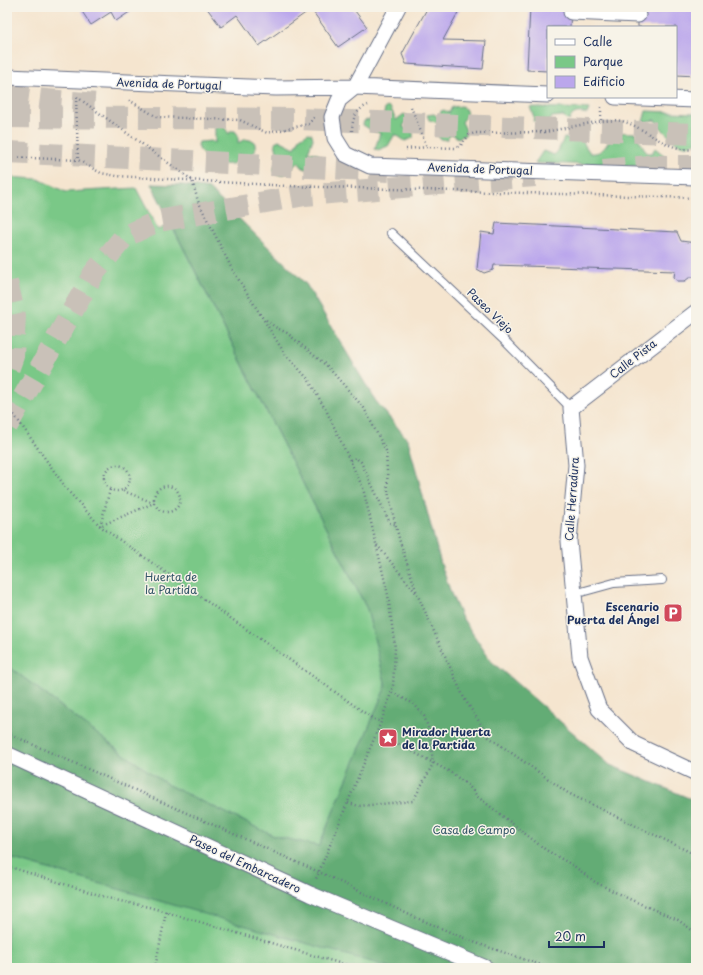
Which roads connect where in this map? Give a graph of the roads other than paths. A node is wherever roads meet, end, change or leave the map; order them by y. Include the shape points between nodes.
1 (398, 7) edge
2 (571, 12) dead end
3 (638, 15) dead end
4 (604, 16) edge
5 (7, 77) edge
6 (355, 88) junction
7 (547, 95) edge
8 (608, 100) edge
9 (696, 100) edge
10 (696, 177) edge
11 (391, 233) dead end
12 (696, 312) edge
13 (571, 408) junction
14 (662, 580) dead end
15 (574, 594) junction
16 (7, 754) edge
17 (696, 773) edge
18 (486, 968) edge

1 - 6 street
2 - 4 street
3 - 4 street
5 - 6 street, Avenida de Portugal
6 - 7 street, Avenida de Portugal
6 - 10 street, Avenida de Portugal via 339,100 332,117 335,138 345,154 370,166
8 - 9 street
11 - 13 lane, Paseo Viejo via 503,339
12 - 13 street, Calle Pista
13 - 15 street, Calle Herradura via 576,465 568,541
14 - 15 lane via 614,584
15 - 17 street, Calle Herradura via 580,657 599,709 634,744
16 - 18 street, Paseo del Embarcadero via 310,894

